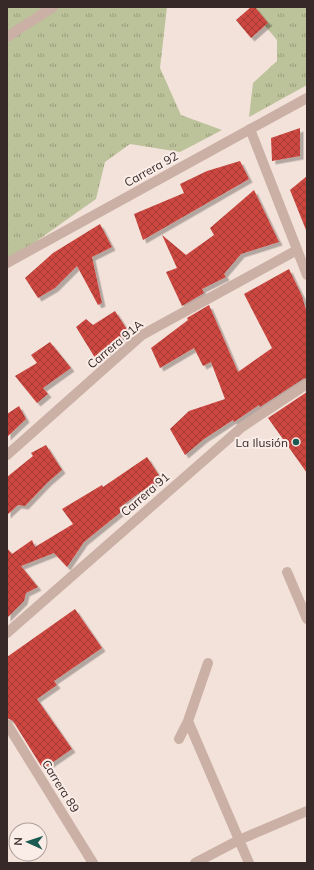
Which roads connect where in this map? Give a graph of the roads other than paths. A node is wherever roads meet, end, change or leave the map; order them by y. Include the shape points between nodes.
1 (53, 7) edge
2 (7, 37) edge
3 (307, 98) edge
4 (250, 129) junction
5 (297, 250) junction
6 (7, 264) edge
7 (307, 274) edge
8 (307, 384) edge
9 (7, 455) edge
10 (287, 572) dead end
11 (307, 619) edge
12 (7, 632) edge
13 (208, 663) dead end
14 (188, 721) junction
15 (7, 724) edge
16 (178, 739) dead end
17 (307, 811) edge
18 (239, 840) junction
19 (93, 863) edge
20 (195, 863) edge
21 (249, 863) edge

1 - 2 street
3 - 4 street, Carrera 92
4 - 5 street
4 - 6 street, Carrera 92
5 - 7 street
5 - 9 street, Carrera 91A via 142,335
8 - 12 street, Carrera 91 via 242,427
10 - 11 street
13 - 14 street
14 - 16 street
14 - 18 street
15 - 19 street, Carrera 89
17 - 18 street
18 - 20 street
18 - 21 street

